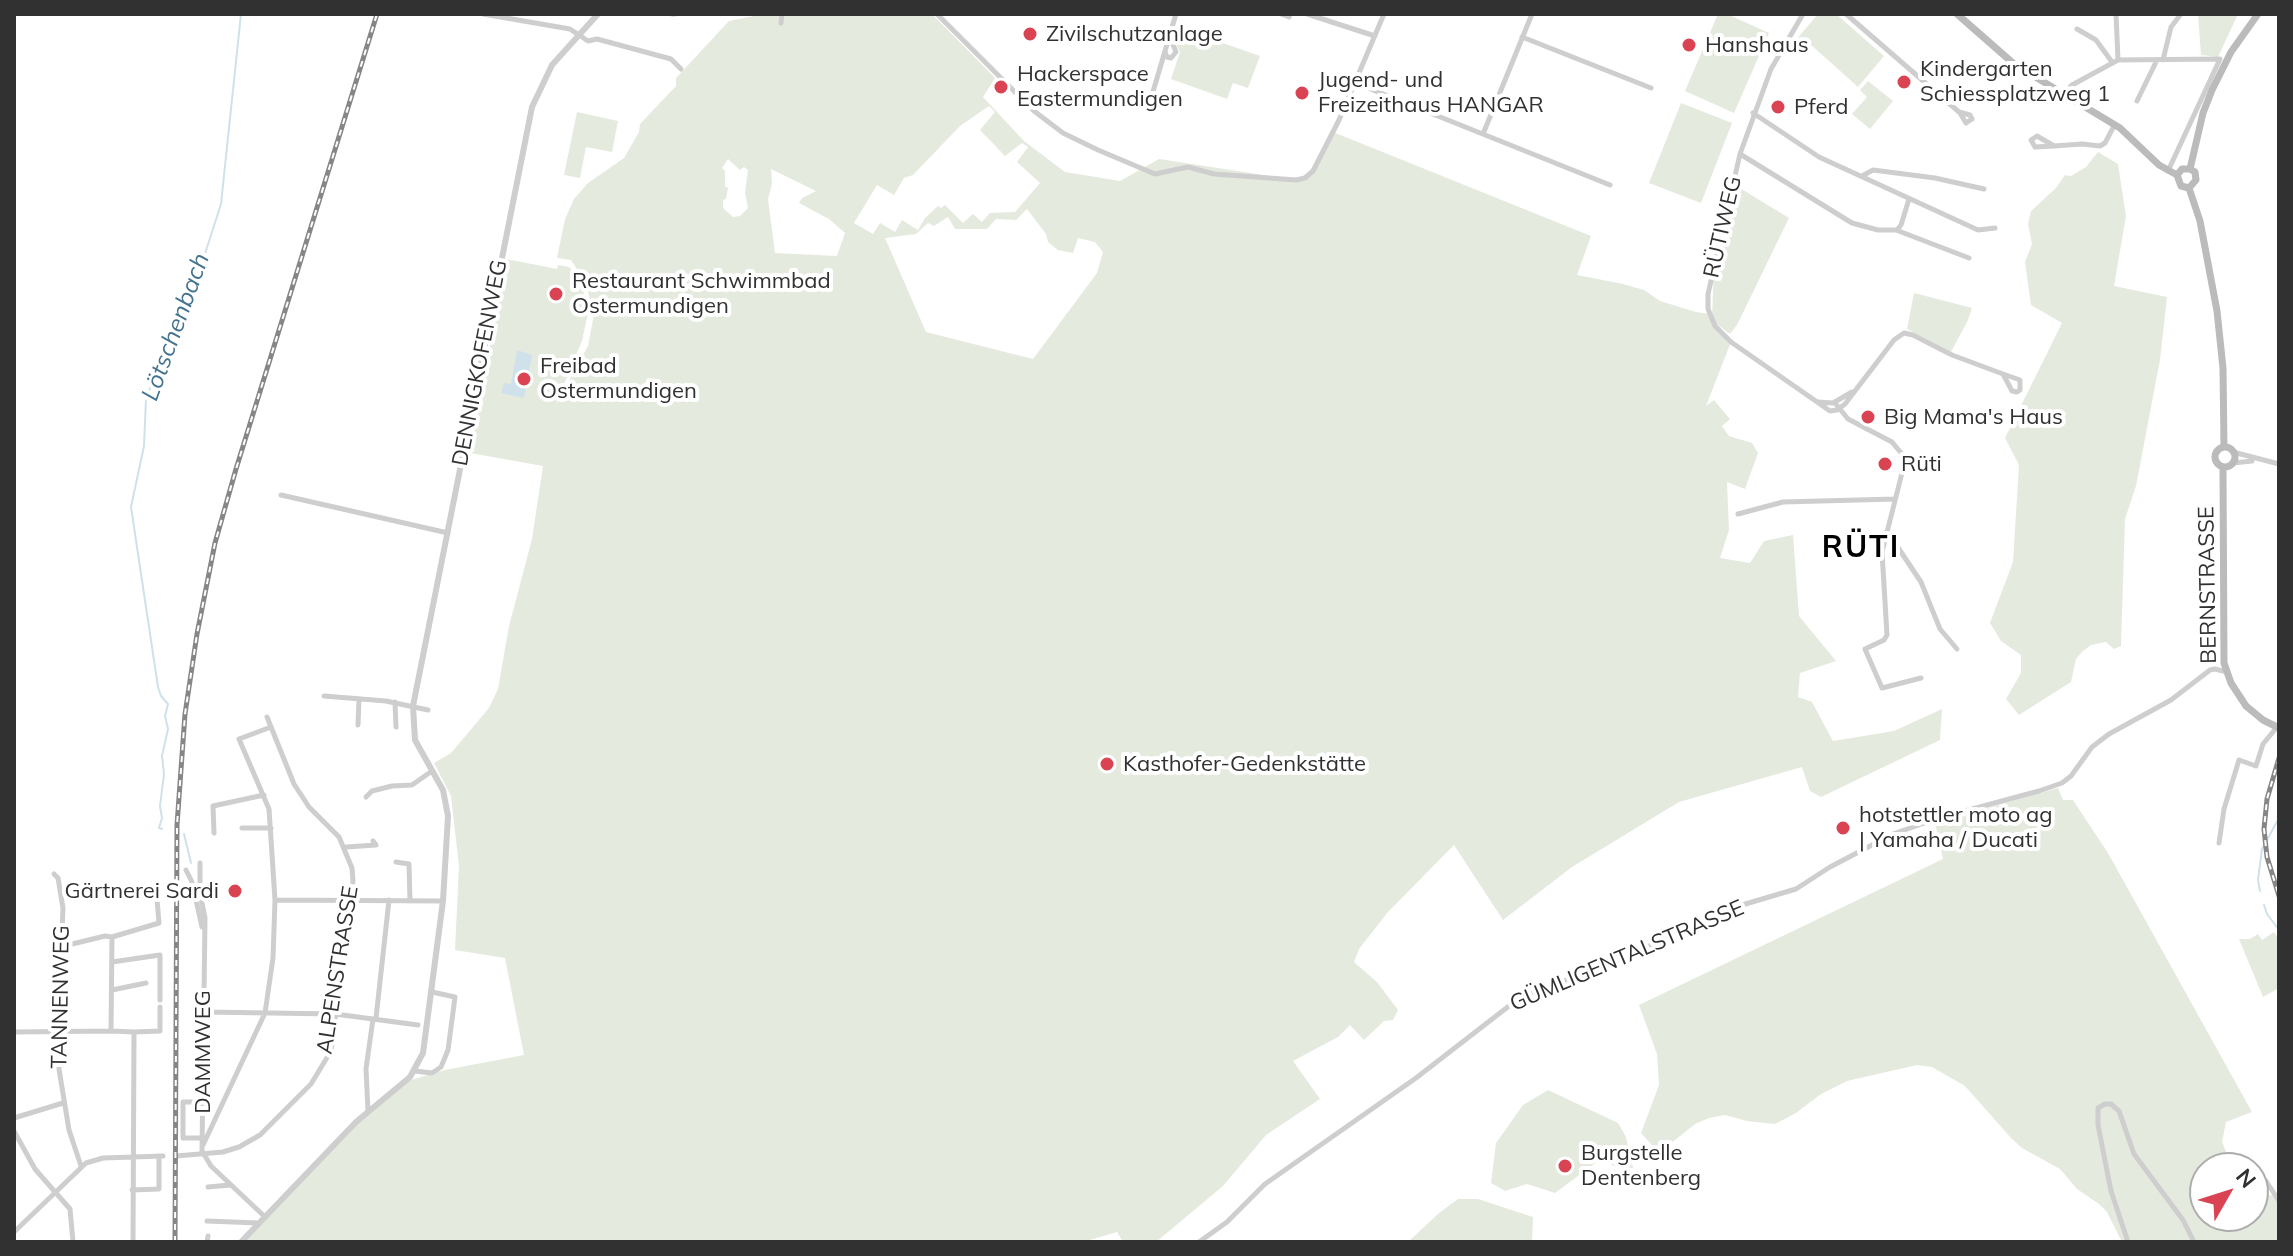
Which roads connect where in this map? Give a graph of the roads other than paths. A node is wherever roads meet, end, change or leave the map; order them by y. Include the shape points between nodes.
1 (483, 14) edge
2 (598, 14) edge
3 (782, 14) edge
4 (937, 14) edge
5 (1176, 14) edge
6 (1281, 14) edge
7 (1290, 14) edge
8 (1307, 14) edge
9 (1384, 14) edge
10 (1532, 14) edge
11 (1803, 14) edge
12 (1846, 14) edge
13 (1957, 14) edge
14 (2116, 14) edge
15 (2181, 14) edge
16 (2258, 14) edge
17 (781, 23) dead end
18 (2077, 29) dead end
19 (578, 34) junction
20 (1170, 36) junction
21 (1375, 36) junction
22 (1522, 37) junction
23 (1165, 51) junction
24 (2160, 60) junction
25 (2115, 61) junction
26 (681, 69) dead end
27 (1363, 86) dead end
28 (1651, 88) dead end
29 (2064, 94) junction
30 (1152, 95) dead end
31 (2137, 101) dead end
32 (1959, 112) dead end
33 (1753, 113) junction
34 (2115, 124) junction
35 (1483, 134) junction
36 (2054, 146) dead end
37 (1740, 154) junction
38 (2190, 169) junction
39 (2168, 171) junction
40 (2177, 175) junction
41 (1861, 176) junction
42 (1610, 185) dead end
43 (2189, 188) junction
44 (1984, 189) dead end
45 (1909, 199) junction
46 (1995, 228) dead end
47 (1896, 230) junction
48 (1969, 258) dead end
49 (2003, 374) dead end
50 (1854, 391) junction
51 (1817, 401) junction
52 (1835, 403) junction
53 (1840, 409) junction
54 (2224, 447) junction
55 (2233, 452) junction
56 (2257, 460) junction
57 (2233, 463) junction
58 (2279, 464) edge
59 (2223, 467) junction
60 (281, 495) dead end
61 (1895, 499) junction
62 (1738, 514) dead end
63 (1887, 530) junction
64 (448, 533) junction
65 (1957, 649) dead end
66 (2224, 658) junction
67 (2214, 669) junction
68 (2227, 672) junction
69 (1921, 678) dead end
70 (324, 696) dead end
71 (359, 699) junction
72 (395, 702) junction
73 (413, 706) junction
74 (428, 710) dead end
75 (267, 717) dead end
76 (358, 725) dead end
77 (271, 727) junction
78 (396, 727) dead end
79 (2278, 727) edge
80 (432, 771) junction
81 (264, 795) junction
82 (366, 797) dead end
83 (242, 828) dead end
84 (271, 828) junction
85 (214, 833) dead end
86 (373, 841) dead end
87 (2219, 843) dead end
88 (345, 847) junction
89 (396, 862) dead end
90 (200, 863) dead end
91 (186, 870) dead end
92 (54, 874) dead end
93 (157, 899) dead end
94 (350, 899) junction
95 (275, 900) junction
96 (389, 900) junction
97 (410, 901) junction
98 (443, 901) junction
99 (203, 930) junction
100 (112, 937) junction
101 (60, 947) junction
102 (112, 962) junction
103 (146, 983) dead end
104 (112, 990) junction
105 (432, 992) junction
106 (160, 1000) dead end
107 (160, 1007) dead end
108 (204, 1012) junction
109 (265, 1013) junction
110 (335, 1014) junction
111 (375, 1018) junction
112 (418, 1025) dead end
113 (57, 1030) junction
114 (111, 1031) junction
115 (14, 1032) edge
116 (134, 1032) junction
117 (415, 1071) junction
118 (203, 1102) junction
119 (63, 1103) junction
120 (368, 1111) junction
121 (14, 1118) edge
122 (14, 1131) edge
123 (203, 1142) junction
124 (204, 1155) junction
125 (133, 1156) junction
126 (176, 1156) dead end
127 (81, 1166) junction
128 (230, 1185) junction
129 (208, 1187) dead end
130 (132, 1190) junction
131 (54, 1192) junction
132 (264, 1216) junction
133 (207, 1221) dead end
134 (258, 1223) junction
135 (14, 1232) edge
136 (73, 1242) edge
137 (133, 1242) edge
138 (241, 1242) edge
139 (1199, 1242) edge
140 (2128, 1242) edge
141 (2194, 1242) edge

1 - 19 street
2 - 19 street, DENNIGKOFENWEG
3 - 17 street
4 - 21 street via 1063,133 1160,174 1188,167 1214,174 1305,178 1333,132
5 - 20 street
6 - 7 street
8 - 21 street
9 - 21 street
10 - 22 street
11 - 33 street, RÜTIWEG via 1775,59
12 - 32 street
13 - 29 main road, BERNSTRASSE via 2014,64
14 - 25 street
15 - 24 street
16 - 38 main road via 2212,90
18 - 25 street
19 - 26 street via 588,41 671,59
19 - 64 street, DENNIGKOFENWEG via 546,75 528,119
20 - 23 street
20 - 23 street via 1176,52 1171,58
22 - 28 street
22 - 35 street
23 - 30 street
24 - 25 street
24 - 31 street
24 - 39 street via 2220,59
25 - 29 street
27 - 35 street
29 - 34 main road, BERNSTRASSE
33 - 37 street, RÜTIWEG
33 - 41 street via 1819,157
34 - 36 street via 2102,146
34 - 39 main road, BERNSTRASSE
35 - 42 street
37 - 47 street via 1852,223
37 - 51 street, RÜTIWEG via 1708,294 1710,314 1724,337
38 - 40 main road
38 - 43 main road, BERNSTRASSE via 2197,177
39 - 40 main road, BERNSTRASSE
40 - 43 main road, BERNSTRASSE via 2181,186
41 - 44 street via 1873,170
41 - 45 street
43 - 54 main road, BERNSTRASSE via 2217,311
45 - 46 street via 1978,230
45 - 47 street
47 - 48 street
49 - 50 street via 1904,333
50 - 52 street
50 - 53 street
51 - 52 street, RÜTIWEG
51 - 53 street, RÜTIWEG via 1828,410
52 - 53 street, RÜTIWEG
53 - 61 street, RÜTIWEG via 1851,422 1899,449 1903,466
54 - 55 main road
54 - 59 main road, BERNSTRASSE via 2215,457
55 - 56 street
55 - 57 main road
56 - 57 street
56 - 58 street
57 - 59 main road
59 - 66 main road, BERNSTRASSE
60 - 64 street
61 - 62 street via 1790,501
61 - 63 street, RÜTIWEG
63 - 65 street via 1921,582 1940,629
63 - 69 street, RÜTIWEG via 1882,570 1887,635 1865,649 1882,688
64 - 73 street, DENNIGKOFENWEG
66 - 67 street, GÜMLIGENTALSTRASSE
66 - 68 main road, BERNSTRASSE
67 - 68 street
67 - 139 street, GÜMLIGENTALSTRASSE via 2103,738 2062,783 1893,834 1796,889 1715,913 1622,958 1518,999 1265,1184
68 - 79 main road, BERNSTRASSE via 2246,706
70 - 71 street
71 - 72 street
71 - 76 street
72 - 73 street
72 - 78 street
73 - 74 street
73 - 80 street, DENNIGKOFENWEG via 415,740
75 - 77 street
77 - 81 street via 239,739
77 - 88 street via 301,796
79 - 87 street via 2263,744 2256,766 2239,760
80 - 82 street via 412,785 372,791
80 - 98 street, DENNIGKOFENWEG via 448,812
81 - 84 street
81 - 85 street via 213,806
83 - 84 street
84 - 95 street
86 - 88 street via 376,845
88 - 94 street, ALPENSTRASSE via 352,868
89 - 97 street via 409,864
90 - 99 street, DAMMWEG
91 - 99 street
92 - 101 street, TANNENWEG via 63,908
93 - 100 street via 159,923
94 - 95 street
94 - 96 street
94 - 110 street, ALPENSTRASSE
95 - 109 street
96 - 97 street
96 - 111 street
97 - 98 street
98 - 105 street, DENNIGKOFENWEG
99 - 108 street, DAMMWEG
100 - 101 street
100 - 102 street
101 - 113 street, TANNENWEG
102 - 104 street
102 - 106 street via 160,955
103 - 104 street
104 - 114 street
105 - 117 street, DENNIGKOFENWEG
105 - 117 street via 455,997 448,1050 445,1062 432,1073
107 - 116 street via 160,1031
108 - 109 street
108 - 118 street, DAMMWEG
109 - 110 street
109 - 123 street
110 - 111 street
110 - 124 street, ALPENSTRASSE via 331,1051 303,1093 253,1139
111 - 112 street
111 - 120 street via 366,1069
113 - 114 street
113 - 115 street
113 - 119 street, TANNENWEG
114 - 116 street
116 - 125 street
117 - 120 street
118 - 123 street, DAMMWEG
118 - 123 street via 183,1102 183,1138
119 - 121 street
119 - 127 street, TANNENWEG
120 - 132 street
122 - 131 street
123 - 124 street, DAMMWEG
124 - 126 street, ALPENSTRASSE
124 - 128 street
125 - 127 street
125 - 130 street
125 - 130 street via 161,1156 159,1189
127 - 131 street
128 - 129 street
128 - 132 street
130 - 137 street
131 - 135 street
131 - 136 street via 71,1212
132 - 134 street
133 - 134 street
134 - 138 street
140 - 141 street via 2098,1125 2098,1108 2105,1104 2119,1111 2134,1154

